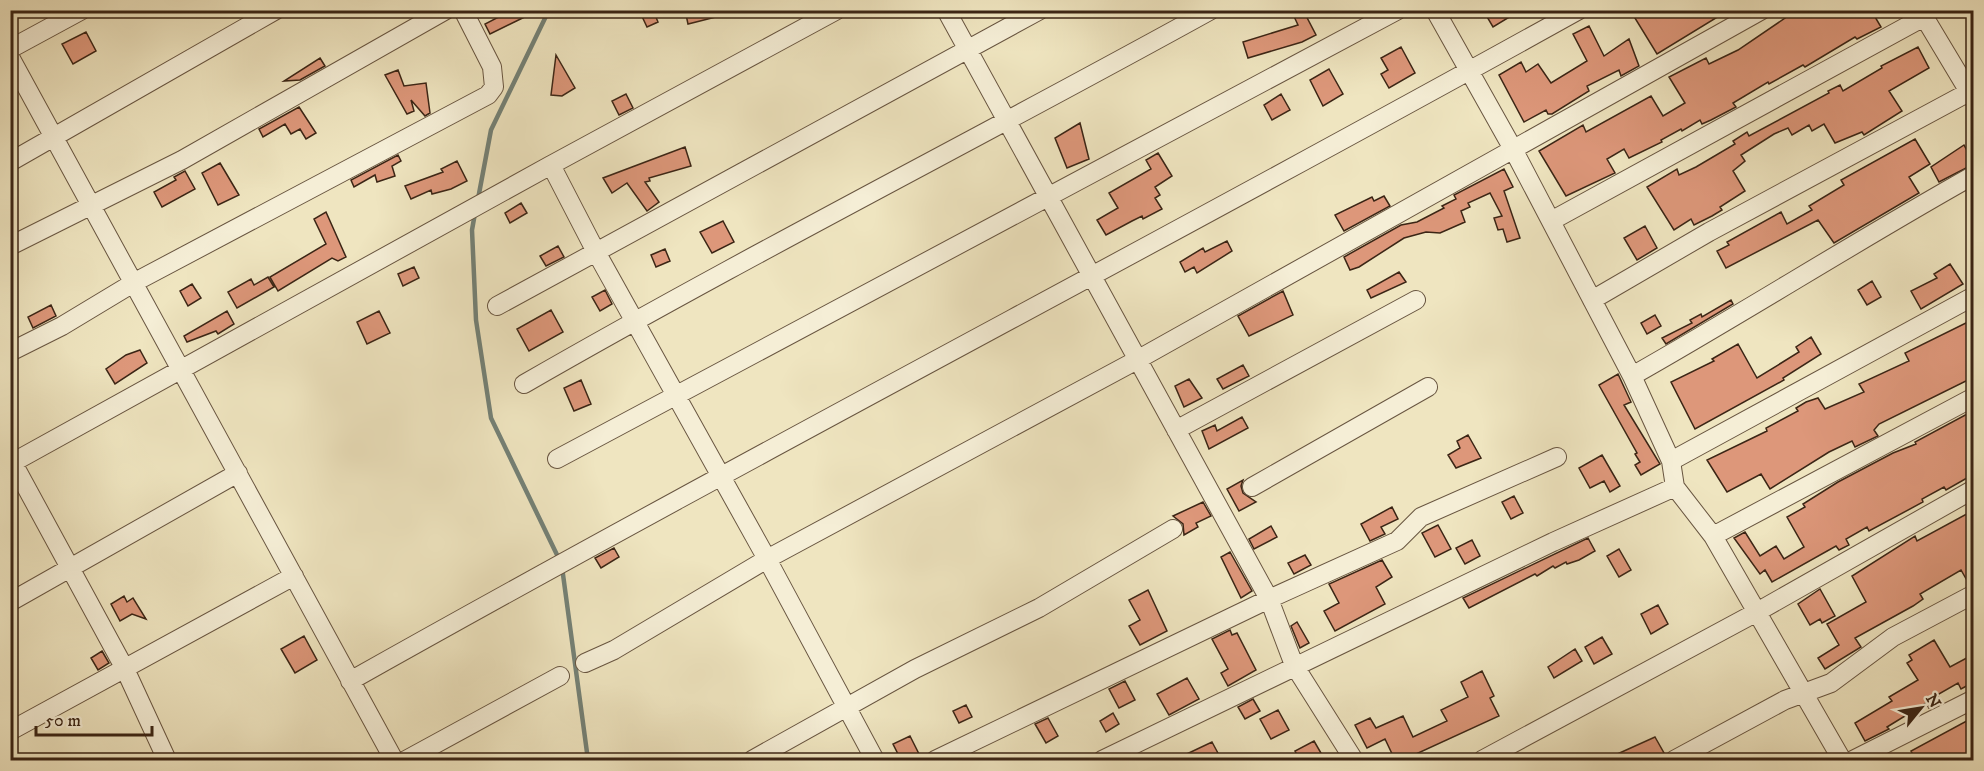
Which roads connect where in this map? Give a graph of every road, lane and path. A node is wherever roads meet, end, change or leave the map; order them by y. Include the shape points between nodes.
1 (82, 10) edge
2 (276, 10) edge
3 (446, 10) edge
4 (463, 10) edge
5 (837, 10) edge
6 (946, 10) edge
7 (1040, 10) edge
8 (1211, 10) edge
9 (1398, 10) edge
10 (1435, 10) edge
11 (1579, 10) edge
12 (1762, 10) edge
13 (1922, 14) edge
14 (10, 49) edge
15 (969, 50) junction
16 (10, 57) edge
17 (1470, 71) junction
18 (1971, 96) edge
19 (1007, 123) junction
20 (55, 138) junction
21 (1513, 149) junction
22 (10, 162) edge
23 (551, 165) junction
24 (1974, 175) edge
25 (1047, 197) junction
26 (93, 206) junction
27 (1551, 221) junction
28 (10, 246) edge
29 (595, 250) junction
30 (1092, 278) junction
31 (135, 282) junction
32 (1974, 296) edge
33 (1416, 300) dead end
34 (1592, 300) junction
35 (497, 306) dead end
36 (635, 320) junction
37 (10, 352) edge
38 (1137, 360) junction
39 (183, 370) junction
40 (1632, 376) junction
41 (524, 384) dead end
42 (1428, 387) dead end
43 (676, 396) junction
44 (1974, 397) edge
45 (1176, 430) junction
46 (1557, 457) dead end
47 (557, 459) dead end
48 (1671, 461) junction
49 (12, 464) edge
50 (238, 473) junction
51 (719, 477) junction
52 (1252, 487) dead end
53 (1676, 487) junction
54 (1974, 489) edge
55 (1173, 530) dead end
56 (1713, 536) junction
57 (767, 559) junction
58 (70, 569) junction
59 (294, 576) junction
60 (1974, 594) edge
61 (1269, 599) junction
62 (10, 602) edge
63 (1757, 612) junction
64 (585, 663) dead end
65 (1294, 665) junction
66 (125, 669) junction
67 (560, 676) dead end
68 (350, 681) junction
69 (1803, 693) junction
70 (1974, 699) edge
71 (845, 707) junction
72 (10, 731) edge
73 (167, 760) edge
74 (394, 760) edge
75 (406, 760) edge
76 (752, 760) edge
77 (875, 760) edge
78 (935, 760) edge
79 (1102, 760) edge
80 (1354, 760) edge
81 (1482, 760) edge
82 (1674, 760) edge
83 (1842, 760) edge
84 (1853, 760) edge

1 - 14 street
2 - 20 street
3 - 26 street via 241,128
4 - 31 street via 492,67 494,87 488,95
5 - 23 street
6 - 15 street
7 - 15 street
8 - 19 street
9 - 25 street
10 - 17 street
11 - 17 street
12 - 21 street
13 - 18 street
13 - 27 street
15 - 19 street
15 - 29 street
16 - 20 street
17 - 21 street
17 - 30 street
18 - 34 street via 1709,232
19 - 25 street
19 - 36 street
20 - 22 street
20 - 26 street
21 - 27 street
21 - 38 street
23 - 29 street
23 - 39 street
24 - 40 street
25 - 30 street
25 - 43 street
26 - 28 street
26 - 31 street
27 - 34 street
29 - 35 street
29 - 36 street
30 - 38 street
30 - 51 street
31 - 37 street
31 - 39 street
32 - 48 street
33 - 45 street
34 - 40 street
36 - 41 street
36 - 43 street
38 - 45 street
38 - 57 street
39 - 49 street
39 - 50 street
40 - 48 street
42 - 52 street
43 - 47 street
43 - 51 street
44 - 56 street
45 - 61 street
46 - 61 street via 1421,517 1397,540
48 - 53 street
49 - 58 street
50 - 58 street
50 - 59 street
51 - 57 street
51 - 68 street
53 - 56 street
53 - 65 street
54 - 63 street
55 - 71 street via 1039,608
56 - 63 street
57 - 64 street via 614,650
57 - 71 street
58 - 62 street
58 - 66 street
59 - 66 street
59 - 68 street
60 - 69 street via 1893,637 1831,683
61 - 65 street
61 - 78 street
63 - 69 street
63 - 81 street
65 - 79 street
65 - 80 street
66 - 72 street
66 - 73 street
67 - 75 street
68 - 74 street
69 - 82 street
69 - 83 street
70 - 84 street
71 - 76 street
71 - 77 street

